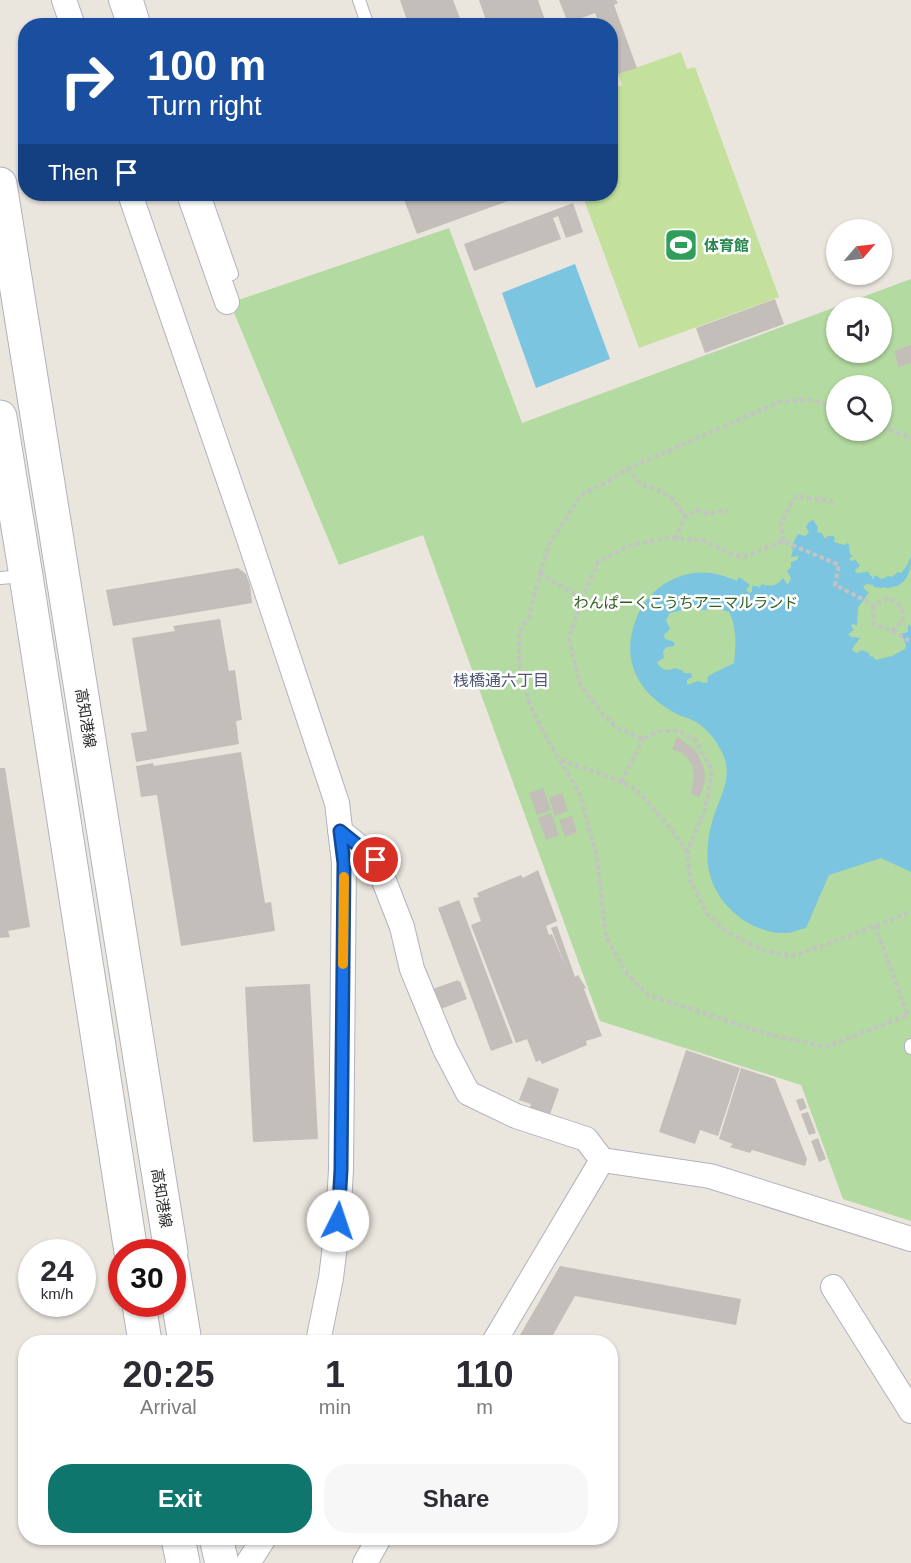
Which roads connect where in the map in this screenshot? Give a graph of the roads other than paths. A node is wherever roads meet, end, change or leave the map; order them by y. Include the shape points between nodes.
1 (64, 0) edge
2 (121, 0) edge
3 (136, 0) edge
4 (359, 0) edge
5 (70, 18) edge
6 (127, 18) edge
7 (142, 18) edge
8 (365, 18) edge
9 (0, 184) edge
10 (132, 201) edge
11 (191, 201) edge
12 (206, 201) edge
13 (232, 274) dead end
14 (227, 302) dead end
15 (0, 417) edge
16 (13, 577) edge
17 (340, 831) junction
18 (602, 1160) junction
19 (129, 1239) edge
20 (169, 1239) edge
21 (911, 1239) edge
22 (833, 1287) dead end
23 (141, 1317) edge
24 (181, 1317) edge
25 (144, 1335) edge
26 (184, 1335) edge
27 (319, 1335) edge
28 (498, 1335) edge
29 (911, 1411) edge
30 (179, 1545) edge
31 (218, 1545) edge
32 (260, 1545) edge
33 (375, 1545) edge
34 (183, 1563) edge
35 (222, 1563) edge
36 (248, 1563) edge
37 (365, 1563) edge

1 - 5 street
2 - 6 street
3 - 7 lane
4 - 8 lane
9 - 20 main road, 高知港線
10 - 17 street via 337,803
11 - 14 street
12 - 13 lane
15 - 16 main road
16 - 19 main road
17 - 18 street via 376,860 402,927 412,969 468,1094 516,1116 586,1139
17 - 27 street via 344,863 341,1170 331,1278
18 - 21 street via 710,1176
18 - 28 street
22 - 29 street
23 - 25 main road
24 - 26 main road
30 - 34 main road
31 - 35 main road
32 - 36 street
33 - 37 street

